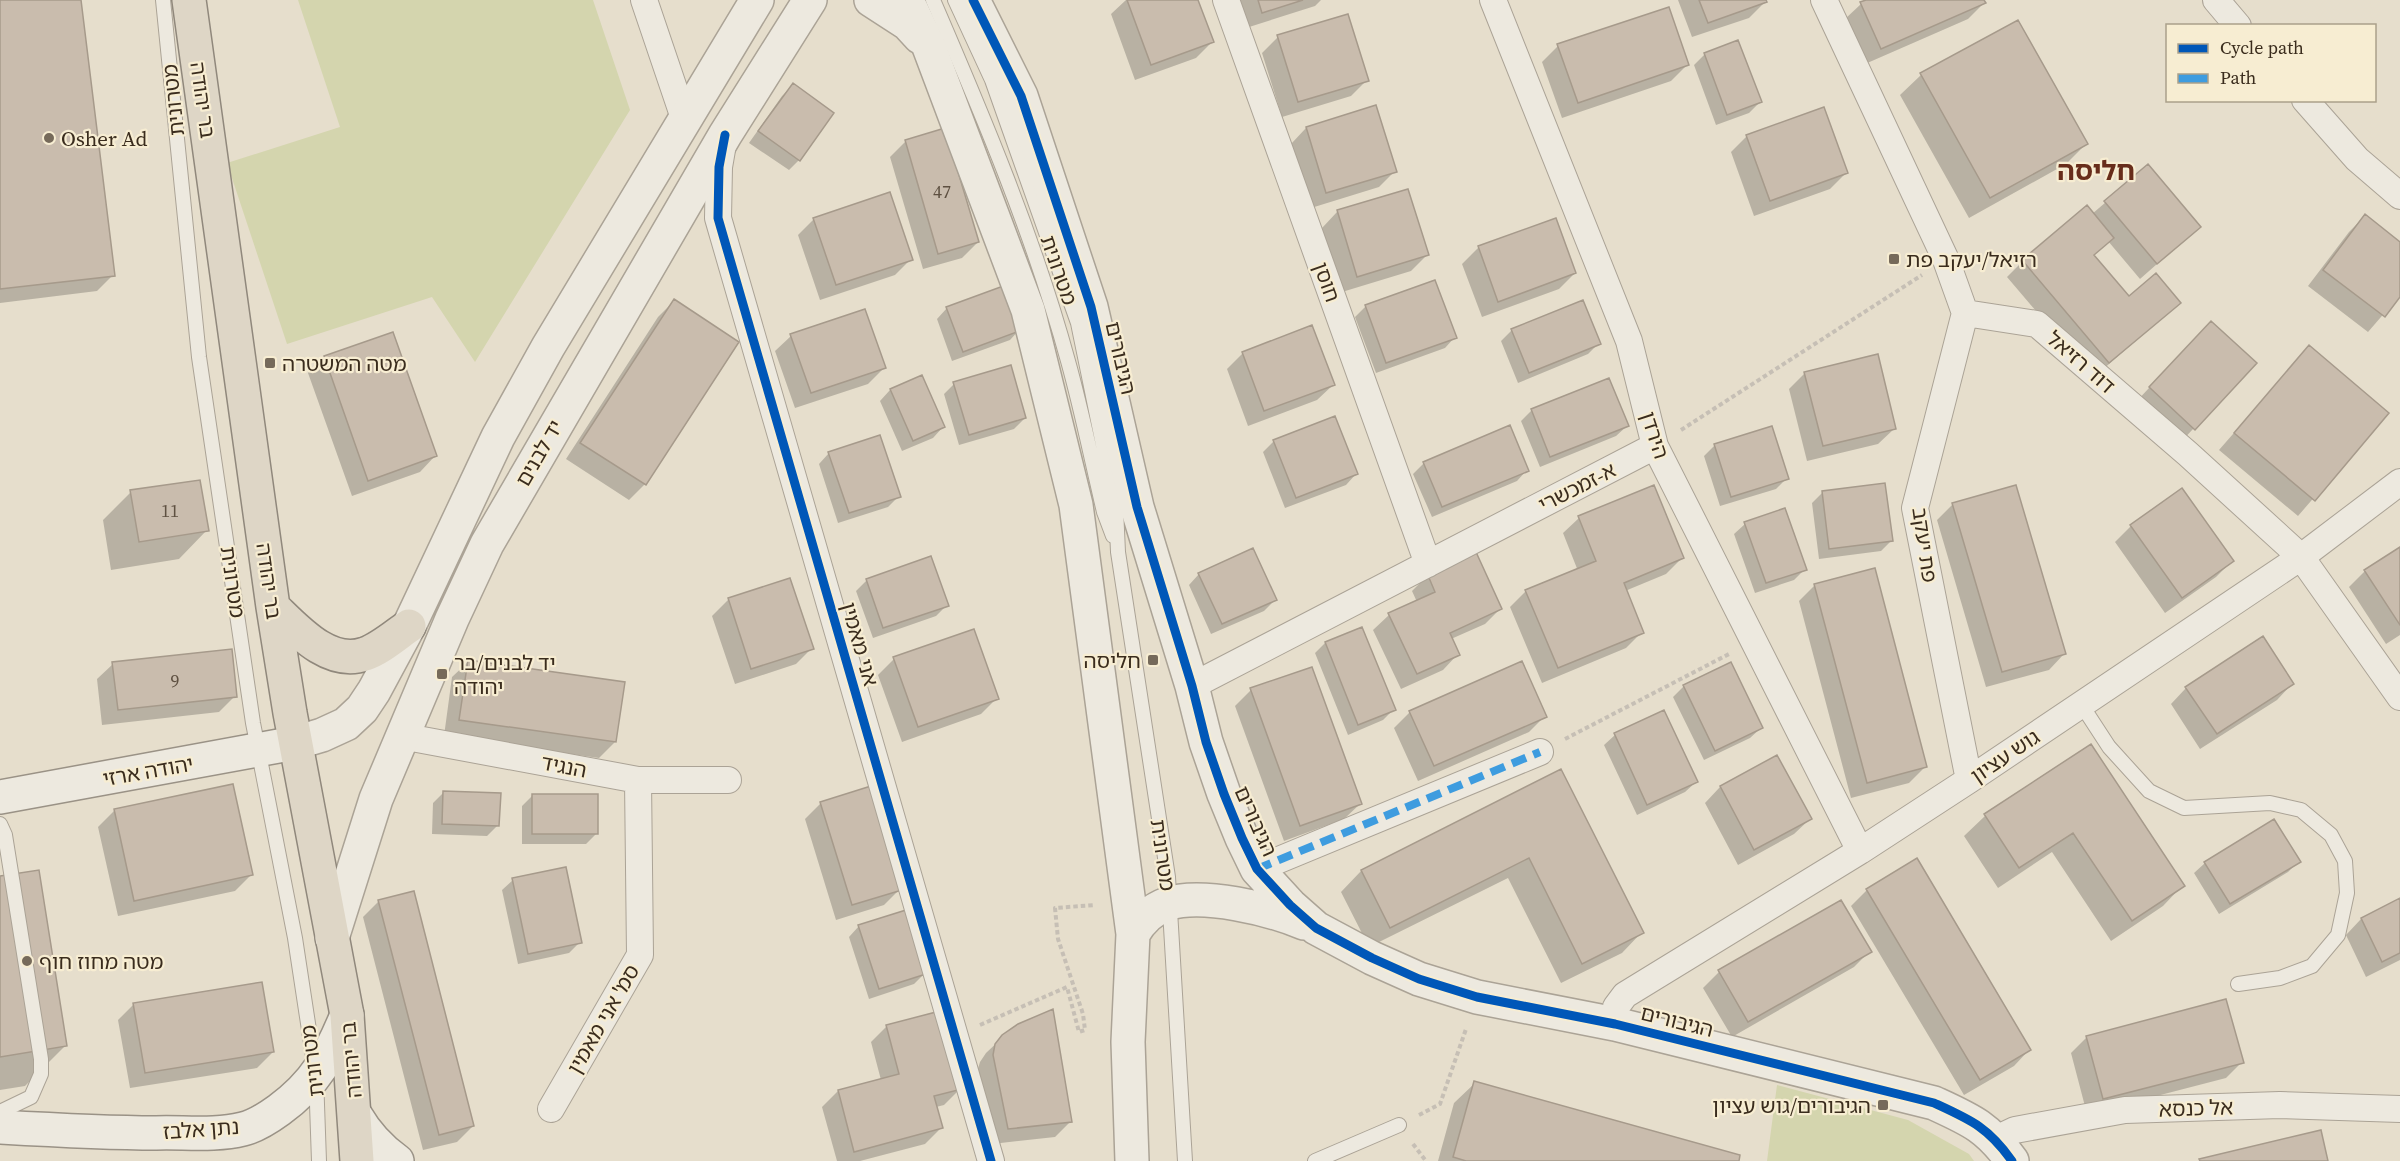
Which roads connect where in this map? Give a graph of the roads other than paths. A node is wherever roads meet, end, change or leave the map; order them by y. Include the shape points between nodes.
1 (163, 0) edge
2 (189, 0) edge
3 (644, 0) edge
4 (757, 0) edge
5 (871, 0) edge
6 (907, 0) edge
7 (933, 0) edge
8 (955, 0) edge
9 (973, 0) edge
10 (1226, 0) edge
11 (1493, 0) edge
12 (1824, 0) edge
13 (2216, 0) edge
14 (811, 2) edge
15 (2236, 24) edge
16 (929, 47) junction
17 (2307, 102) edge
18 (684, 118) junction
19 (985, 121) junction
20 (725, 135) junction
21 (2400, 196) edge
22 (718, 218) junction
23 (674, 220) junction
24 (1965, 313) junction
25 (1655, 446) junction
26 (2400, 482) edge
27 (1118, 552) junction
28 (2301, 557) junction
29 (1428, 564) junction
30 (273, 607) junction
31 (409, 626) junction
32 (1192, 686) junction
33 (2400, 697) edge
34 (2081, 704) junction
35 (401, 736) junction
36 (295, 743) junction
37 (258, 751) junction
38 (1540, 752) road end
39 (638, 780) junction
40 (728, 780) dead end
41 (1969, 780) junction
42 (0, 797) edge
43 (0, 824) edge
44 (1860, 851) junction
45 (1257, 869) junction
46 (1170, 903) junction
47 (1316, 928) junction
48 (1133, 934) junction
49 (332, 938) junction
50 (2238, 984) dead end
51 (347, 1015) junction
52 (1615, 1024) junction
53 (316, 1076) junction
54 (551, 1109) dead end
55 (2400, 1109) edge
56 (0, 1112) edge
57 (356, 1116) junction
58 (1399, 1125) road end
59 (0, 1127) edge
60 (2004, 1150) edge
61 (319, 1161) edge
62 (357, 1161) edge
63 (397, 1161) edge
64 (991, 1161) edge
65 (1132, 1161) edge
66 (1185, 1161) edge
67 (1315, 1161) edge

1 - 37 lane, מטרונית via 199,357
2 - 30 highway, בר יהודה
3 - 18 street
4 - 18 street, יד לבנים
5 - 16 street via 908,24
6 - 16 street
7 - 19 lane, מטרונית
8 - 27 lane, מטרונית via 992,80 1078,323 1116,507
9 - 32 street, הגיבורים via 1021,96 1090,307 1137,507
10 - 29 street, חוסן
11 - 25 street, הירדן via 1629,341
12 - 24 street via 1946,260
13 - 15 street
14 - 20 street, יד לבנים
16 - 19 lane, מטרונית
16 - 48 street via 1028,310 1076,505
17 - 21 street via 2357,159
18 - 31 street, יד לבנים via 498,436
19 - 27 lane, מטרונית via 1051,305 1104,512
20 - 22 street, אני מאמין via 719,167
20 - 23 street, יד לבנים
22 - 23 street via 710,210 696,207
22 - 64 street, אני מאמין
23 - 35 street, יד לבנים via 487,544
24 - 28 street, דוד רזיאל via 2037,324
24 - 41 street, פת יעקב via 1915,508
25 - 29 street, א-זמכשרי
25 - 44 street, הירדן
26 - 28 street, גוש עציון
27 - 46 lane, מטרונית
28 - 33 street, דוד רזיאל
28 - 34 street, גוש עציון
29 - 32 street, א-זמכשרי
30 - 31 highway via 313,642 347,658 366,654
30 - 36 highway, בר יהודה
31 - 36 street, יד לבנים via 362,708 346,724
32 - 45 street, הגיבורים via 1224,794
34 - 41 street, גוש עציון
34 - 50 lane via 2109,747 2149,791 2184,808 2270,803 2301,810 2331,835 2341,852 2347,892 2338,934 2312,966 2280,978
35 - 39 street, הנגיד
35 - 49 street, יד לבנים
36 - 37 street, יהודה ארזי
36 - 49 highway, בר יהודה
37 - 42 street, יהודה ארזי
37 - 53 lane, מטרונית via 295,938
38 - 45 street
39 - 40 street, הנגיד
39 - 54 street, סמ' אני מאמין via 640,955
41 - 44 street, גוש עציון
43 - 56 lane via 7,847 41,1074 31,1097
44 - 52 street, גוש עציון via 1625,995 1616,1007
45 - 47 street, הגיבורים
46 - 47 street via 1246,905
46 - 48 street via 1147,915
46 - 66 lane, מטרונית
47 - 52 street, הגיבורים via 1400,970 1477,997
48 - 65 street via 1128,1042
49 - 51 highway, בר יהודה
51 - 53 street, נתן אלבז
51 - 57 highway, בר יהודה
52 - 60 street, הגיבורים via 1934,1103 1968,1118
53 - 59 street, נתן אלבז via 281,1108 244,1129 102,1133
53 - 61 lane, מטרונית
55 - 60 street, אל כנסא via 2280,1105 2125,1110 2015,1130
57 - 62 highway, בר יהודה
57 - 63 street via 368,1135
58 - 67 lane

